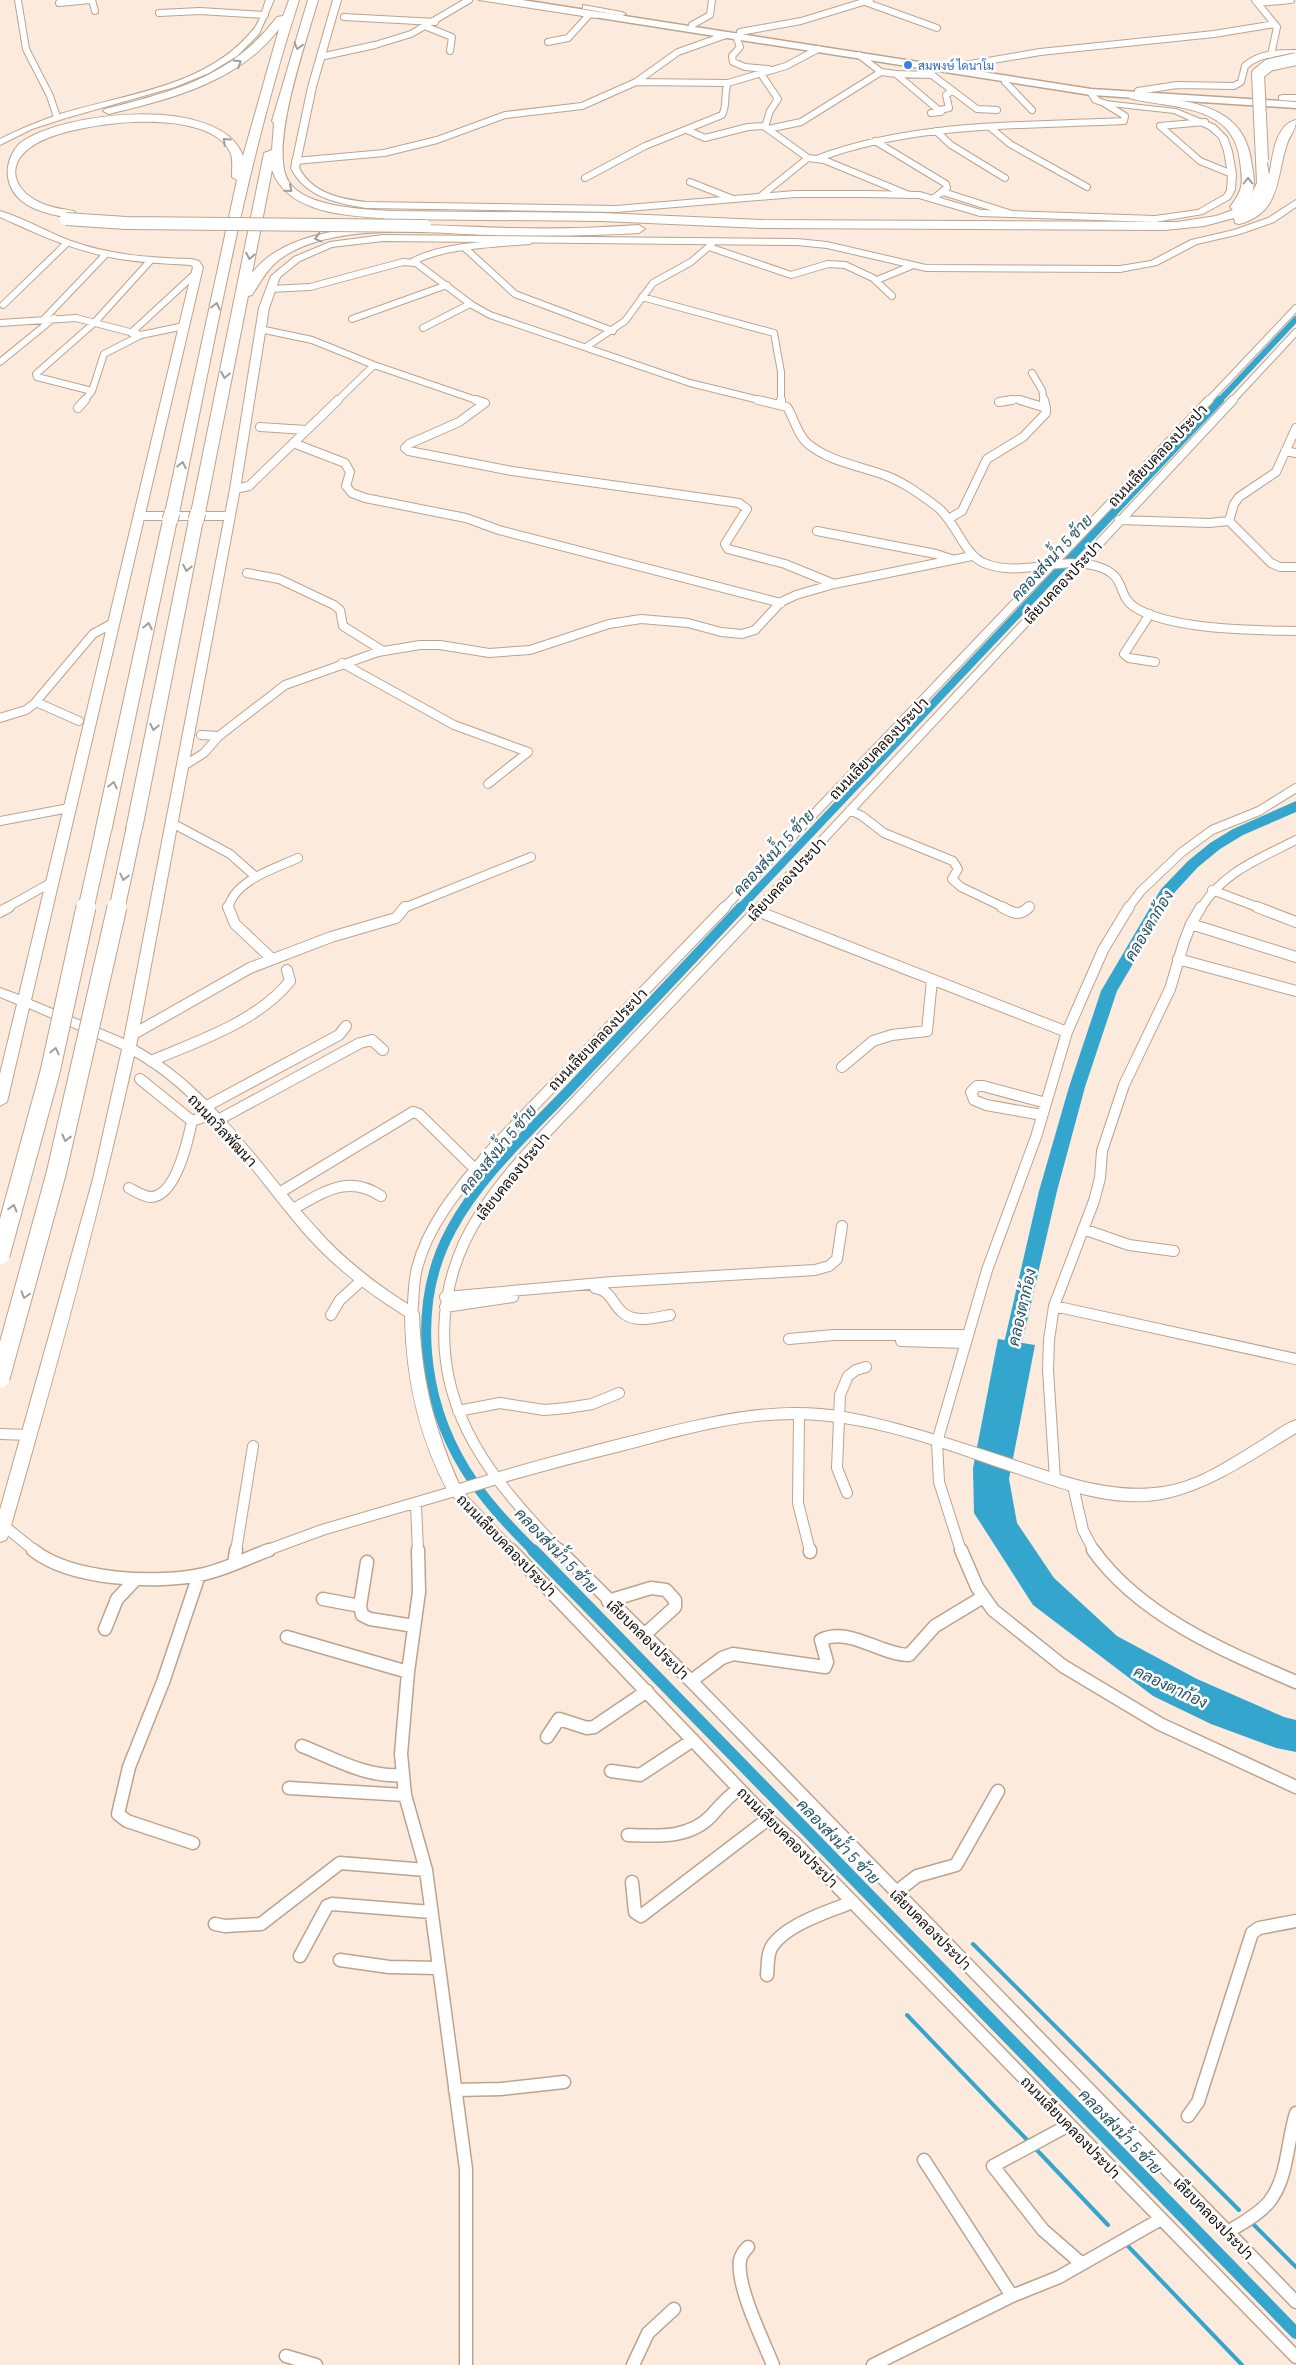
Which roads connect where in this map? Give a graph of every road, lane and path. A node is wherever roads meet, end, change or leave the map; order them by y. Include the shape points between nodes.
1 (18, 0) edge
2 (91, 0) edge
3 (99, 0) edge
4 (270, 0) edge
5 (292, 0) edge
6 (313, 0) edge
7 (337, 0) edge
8 (470, 0) edge
9 (483, 0) edge
10 (505, 0) edge
11 (529, 0) edge
12 (544, 0) edge
13 (712, 0) edge
14 (1291, 0) edge
15 (868, 1) edge
16 (1256, 2) edge
17 (60, 4) edge
18 (159, 14) dead end
19 (265, 15) junction
20 (588, 16) junction
21 (617, 16) junction
22 (344, 17) dead end
23 (435, 22) junction
24 (1275, 24) junction
25 (677, 25) junction
26 (692, 25) junction
27 (426, 27) junction
28 (937, 28) dead end
29 (734, 34) junction
30 (548, 42) dead end
31 (818, 49) junction
32 (450, 51) dead end
33 (1296, 53) edge
34 (859, 55) junction
35 (1271, 55) junction
36 (320, 57) junction
37 (1296, 61) edge
38 (958, 66) junction
39 (774, 70) junction
40 (932, 71) junction
41 (881, 72) junction
42 (761, 74) junction
43 (896, 74) junction
44 (1008, 79) junction
45 (636, 82) junction
46 (728, 84) junction
47 (952, 91) junction
48 (1092, 92) junction
49 (1136, 93) junction
50 (1283, 98) joint
51 (1296, 99) edge
52 (1104, 103) junction
53 (1296, 104) edge
54 (280, 110) junction
55 (940, 110) junction
56 (997, 110) dead end
57 (1032, 110) dead end
58 (931, 113) dead end
59 (57, 117) junction
60 (1205, 122) junction
61 (1296, 123) edge
62 (766, 128) junction
63 (991, 128) junction
64 (687, 130) junction
65 (936, 131) junction
66 (875, 141) junction
67 (0, 142) edge
68 (0, 158) edge
69 (814, 158) junction
70 (295, 161) junction
71 (1232, 174) junction
72 (1289, 175) dead end
73 (585, 178) dead end
74 (1005, 178) dead end
75 (690, 182) dead end
76 (1087, 187) dead end
77 (942, 192) junction
78 (4, 194) dead end
79 (909, 195) junction
80 (760, 196) junction
81 (934, 198) junction
82 (1280, 198) dead end
83 (733, 199) junction
84 (238, 203) junction
85 (1296, 203) edge
86 (0, 214) edge
87 (1012, 214) junction
88 (68, 216) junction
89 (1227, 220) junction
90 (646, 225) junction
91 (540, 239) junction
92 (67, 243) junction
93 (711, 244) junction
94 (466, 249) junction
95 (106, 254) junction
96 (151, 260) junction
97 (412, 262) junction
98 (911, 266) junction
99 (197, 272) junction
100 (877, 280) junction
101 (447, 285) junction
102 (270, 289) junction
103 (892, 296) dead end
104 (642, 297) junction
105 (470, 304) junction
106 (3, 305) dead end
107 (1296, 308) edge
108 (54, 318) junction
109 (44, 319) junction
110 (352, 319) dead end
111 (0, 323) edge
112 (94, 323) junction
113 (184, 326) junction
114 (235, 328) junction
115 (424, 328) dead end
116 (260, 329) junction
117 (613, 331) junction
118 (1296, 332) edge
119 (131, 333) junction
120 (141, 335) junction
121 (586, 347) junction
122 (0, 362) edge
123 (374, 365) junction
124 (1032, 373) dead end
125 (92, 391) junction
126 (999, 402) dead end
127 (781, 404) junction
128 (78, 408) dead end
129 (1046, 408) junction
130 (260, 427) dead end
131 (1296, 428) edge
132 (306, 430) junction
133 (294, 443) junction
134 (1285, 451) junction
135 (1296, 453) edge
136 (235, 489) junction
137 (138, 516) junction
138 (229, 516) junction
139 (950, 518) junction
140 (1119, 520) junction
141 (1229, 521) junction
142 (817, 531) dead end
143 (972, 556) junction
144 (952, 560) junction
145 (1055, 565) junction
146 (1075, 565) junction
147 (1296, 567) edge
148 (247, 573) dead end
149 (834, 584) junction
150 (780, 603) junction
151 (1150, 614) junction
152 (114, 623) junction
153 (1296, 631) edge
154 (383, 651) junction
155 (1156, 662) dead end
156 (342, 663) junction
157 (36, 702) junction
158 (0, 718) edge
159 (79, 721) dead end
160 (201, 735) dead end
161 (219, 736) junction
162 (182, 767) junction
163 (488, 784) dead end
164 (1296, 788) edge
165 (69, 808) junction
166 (850, 810) junction
167 (0, 820) edge
168 (172, 822) junction
169 (1296, 840) edge
170 (531, 857) dead end
171 (298, 858) dead end
172 (256, 877) junction
173 (54, 881) junction
174 (1212, 890) junction
175 (1029, 906) dead end
176 (757, 911) junction
177 (0, 912) edge
178 (1296, 922) edge
179 (1192, 924) junction
180 (1296, 957) edge
181 (272, 959) junction
182 (1178, 959) junction
183 (287, 970) dead end
184 (932, 980) junction
185 (0, 992) edge
186 (1296, 992) edge
187 (24, 1002) junction
188 (346, 1026) dead end
189 (1067, 1032) junction
190 (130, 1042) junction
191 (382, 1050) dead end
192 (151, 1061) junction
193 (842, 1066) dead end
194 (140, 1079) dead end
195 (0, 1102) edge
196 (1046, 1103) junction
197 (212, 1114) junction
198 (1042, 1115) junction
199 (192, 1121) junction
200 (476, 1169) junction
201 (129, 1188) dead end
202 (279, 1193) junction
203 (381, 1196) dead end
204 (293, 1209) junction
205 (842, 1226) dead end
206 (1083, 1230) junction
207 (1174, 1251) dead end
208 (0, 1255) edge
209 (362, 1280) junction
210 (445, 1302) junction
211 (1054, 1306) junction
212 (412, 1314) junction
213 (331, 1315) dead end
214 (670, 1315) dead end
215 (790, 1339) dead end
216 (966, 1339) junction
217 (872, 1341) dead end
218 (1296, 1359) edge
219 (866, 1367) dead end
220 (0, 1378) edge
221 (619, 1393) dead end
222 (458, 1411) junction
223 (799, 1414) junction
224 (838, 1418) junction
225 (1296, 1426) edge
226 (0, 1434) edge
227 (30, 1435) junction
228 (937, 1442) junction
229 (253, 1446) dead end
230 (1055, 1479) junction
231 (494, 1480) junction
232 (1073, 1486) junction
233 (462, 1489) junction
234 (848, 1493) dead end
235 (416, 1504) junction
236 (2, 1530) edge
237 (810, 1552) dead end
238 (367, 1562) dead end
239 (234, 1564) junction
240 (199, 1575) junction
241 (136, 1578) junction
242 (983, 1597) junction
243 (323, 1599) dead end
244 (608, 1601) junction
245 (360, 1606) junction
246 (414, 1626) junction
247 (105, 1629) dead end
248 (643, 1636) junction
249 (287, 1637) dead end
250 (408, 1672) junction
251 (691, 1681) junction
252 (1296, 1682) edge
253 (646, 1691) junction
254 (547, 1737) dead end
255 (693, 1740) junction
256 (302, 1746) dead end
257 (611, 1771) dead end
258 (403, 1775) junction
259 (1296, 1786) edge
260 (289, 1788) dead end
261 (739, 1789) junction
262 (998, 1791) dead end
263 (405, 1795) junction
264 (768, 1819) junction
265 (628, 1835) dead end
266 (193, 1843) dead end
267 (426, 1870) junction
268 (632, 1882) dead end
269 (896, 1893) junction
270 (853, 1902) junction
271 (431, 1912) junction
272 (1296, 1921) edge
273 (215, 1924) dead end
274 (300, 1956) dead end
275 (340, 1960) dead end
276 (439, 1968) junction
277 (767, 1975) dead end
278 (564, 2082) dead end
279 (455, 2090) junction
280 (1296, 2113) edge
281 (1188, 2116) dead end
282 (1070, 2125) junction
283 (924, 2160) dead end
284 (1161, 2219) junction
285 (1228, 2232) junction
286 (748, 2247) dead end
287 (1082, 2264) junction
288 (1012, 2296) junction
289 (1296, 2302) edge
290 (674, 2310) dead end
291 (286, 2356) dead end
292 (1296, 2357) edge
293 (316, 2365) edge
294 (466, 2365) edge
295 (633, 2365) edge
296 (773, 2365) edge
297 (873, 2365) edge

1 - 59 street via 30,62 55,104
2 - 3 street via 98,10
2 - 17 street
4 - 19 main road
68 -> 5 highway via 14,145 42,130 168,95 224,71 264,42
5 - 84 highway via 266,88
6 -> 54 highway
7 - 36 main road
8 - 23 street
9 - 20 main road
10 - 21 main road
11 - 21 main road
12 - 21 main road
13 - 26 street via 710,15
14 - 16 street
15 - 28 street
15 - 29 street via 801,22
16 - 24 street
18 - 19 street via 200,11
19 - 59 main road via 249,41 204,72 156,91
20 - 21 main road
20 - 30 street via 568,38
21 - 25 main road
22 - 23 street
23 - 27 street
24 - 35 street
24 - 38 street via 1214,34 1040,52
25 - 26 main road
25 - 29 main road
26 - 29 main road
27 - 32 street via 452,37
27 - 36 street via 375,45
29 - 31 main road
29 - 38 main road
29 - 39 street via 740,47 732,56 733,62 745,67
29 - 45 street via 678,52
31 - 34 main road
31 - 39 street
33 - 35 street
34 - 40 main road
34 - 41 street
35 - 49 street via 1247,65 1241,82 1234,86 1177,84
36 - 70 main road
37 - 89 highway, bridge via 1272,69 1265,78 1267,160 1271,183 1266,198 1251,212
38 - 49 main road
39 - 42 street
40 - 43 street
40 - 44 main road
40 - 47 street
41 - 43 street
41 - 62 street via 801,122
42 - 46 street
42 - 62 street via 778,99
43 - 55 street
44 - 48 main road
44 - 57 street via 1005,82 1007,86
45 - 46 street
45 - 70 street via 582,106 497,118 423,144 371,156
46 - 64 street via 724,113
47 - 55 street via 946,95 949,108
47 - 56 street via 977,109
48 - 49 main road
48 - 52 main road via 1096,100
49 - 50 main road
49 - 53 main road
89 -> 49 highway via 1249,187 1244,150 1238,134 1221,120 1196,108
50 - 51 highway
52 - 60 main road via 1165,108
52 - 63 street via 1125,116 1124,121
54 -> 90 highway via 279,178 292,192 321,206 378,215 602,217
54 -> 114 highway
55 - 58 street via 939,113
59 - 67 main road via 32,125
60 - 71 main road via 1223,137
60 - 71 street via 1160,126 1200,161
61 - 72 highway via 1288,130 1285,140
62 - 64 street via 742,128 706,138
62 - 69 street
63 - 65 street
63 - 76 street via 1010,144
64 - 73 street via 645,146
65 - 66 street
65 - 74 street via 951,145
66 - 69 street
66 - 77 street via 946,184 947,188
69 - 79 street
69 - 80 street via 783,176
70 - 83 main road via 300,179 316,191 341,201 371,206 616,209
71 - 87 main road via 1227,197 1212,208 1188,216 1139,219
75 - 83 street
77 - 81 street
77 - 87 street
78 - 88 highway via 29,210
79 - 80 main road via 819,193
79 - 81 main road
80 - 83 main road
81 - 87 main road via 968,211
82 - 89 highway via 1260,213
84 -> 88 highway via 237,157 234,148 223,138 200,127 176,121 118,118 47,134 24,146 10,160 6,178 16,193 34,204
208 -> 84 highway, bridge via 50,1072
85 - 98 main road via 1271,220 1194,242 1163,259 1134,268
86 - 92 main road
88 - 90 highway, bridge via 110,222
89 - 90 highway via 1165,226 715,221
89 - 90 highway via 1194,231 1136,234
90 -> 114 highway via 603,231 381,230 325,236 289,248 267,262 253,280
91 - 93 main road
91 - 94 street
91 - 102 main road via 383,238 342,243 297,259 276,276
92 - 95 main road
92 - 106 street
93 - 98 main road via 815,244
93 - 100 street via 786,274 800,274 833,264
93 - 104 street via 691,262 653,283
94 - 97 street
94 - 117 street via 515,294
95 - 96 main road
95 - 109 street
96 - 99 main road via 196,263
96 - 112 street
97 - 101 street
97 - 102 street via 310,287
98 - 100 street
99 - 113 main road
99 - 119 street
100 - 103 street
101 - 105 street
101 - 110 street
102 - 116 main road
104 - 117 street via 630,315
104 - 127 street via 774,333 781,372
105 - 115 street
105 - 121 street via 490,315
107 - 145 street, ถนนเลียบคลองประปา
108 - 109 street
108 - 112 street via 76,318
108 - 122 street
109 - 111 street
112 - 119 street
112 - 125 street via 36,374 43,379
113 - 120 street
113 - 137 main road
114 -> 220 highway, bridge via 75,1105
116 - 123 street via 312,340
116 - 136 main road
117 - 121 street
118 - 140 street, เลียบคลองประปา
119 - 120 street
120 - 125 street via 104,354
121 - 127 street via 690,383
123 - 132 street
123 - 149 street via 485,403 458,422 409,444 404,448 409,452 512,471 744,505 745,513 725,544 728,549 785,564
124 - 129 street via 1042,390
125 - 128 street
126 - 129 street via 1022,400
127 - 139 street via 792,413 808,444 895,480
129 - 139 street via 1031,431 987,459 962,511
130 - 132 street
131 - 134 street
132 - 133 street
133 - 136 street via 249,486
133 - 150 street via 345,463 350,472 346,486 353,494 397,506 466,518 498,530
134 - 135 street
134 - 141 street via 1271,477 1239,497
136 - 138 main road
137 - 138 street
137 - 152 main road
138 - 162 main road
139 - 143 street
140 - 141 street
140 - 146 street, เลียบคลองประปา
141 - 147 street via 1271,563 1280,567
142 - 144 street via 941,555
143 - 144 street
143 - 145 street via 992,566
144 - 149 street
145 - 146 street
145 - 200 street, ถนนเลียบคลองประปา via 506,1134
146 - 151 street via 1099,567 1116,574 1129,604
146 - 166 street, เลียบคลองประปา
148 - 154 street via 279,579 330,603 340,610 343,626
149 - 150 street via 796,594
150 - 154 street via 761,625 750,633 742,634 688,623 641,619 609,624 530,650 489,653 420,645
151 - 153 street via 1202,624
151 - 155 street via 1124,654 1129,658
152 - 157 street via 93,634
152 - 165 main road
154 - 156 street
156 - 161 street via 285,685
156 - 163 street via 454,725 528,752
157 - 158 street via 26,710
157 - 159 street
160 - 161 street
161 - 162 street via 211,747
162 - 168 main road
164 - 189 street via 1259,811 1201,837 1141,891 1103,950
165 - 167 street
165 - 173 main road
166 - 175 street via 884,833 953,861 958,869 952,879 961,887 1016,914 1023,913
166 - 176 street, เลียบคลองประปา
168 - 172 street via 230,854
168 - 190 main road
169 - 174 street via 1240,869
170 - 181 street via 405,906 396,918
171 - 172 street
172 - 181 street via 231,898 229,913
173 - 177 street
173 - 187 main road
174 - 178 street
174 - 179 street
176 - 184 street
176 - 210 street, เลียบคลองประปา via 522,1158 490,1198 463,1242 452,1268
179 - 180 street
179 - 182 street
181 - 190 street via 250,968
182 - 186 street
182 - 206 street via 1170,989 1132,1064 1114,1110 1102,1151 1100,1178
183 - 192 street via 290,981 282,994 267,1005
184 - 189 street
184 - 193 street via 927,1031 873,1041
185 - 187 main road, ถนนถวิลพัฒนา
187 - 190 main road, ถนนถวิลพัฒนา
187 - 195 main road
188 - 197 street via 339,1035
189 - 196 street
190 - 192 main road, ถนนถวิลพัฒนา
190 - 227 main road via 100,1179
191 - 197 street via 372,1040 360,1043
192 - 197 main road, ถนนถวิลพัฒนา
194 - 199 street
196 - 198 street
196 - 198 street via 983,1086 977,1086 971,1092 974,1100 986,1105
197 - 199 street
197 - 202 main road, ถนนถวิลพัฒนา
198 - 216 street
199 - 201 street via 186,1148 170,1186 150,1198
200 - 202 street via 415,1112
200 - 212 street, ถนนเลียบคลองประปา via 444,1210 429,1236 417,1265
202 - 204 main road, ถนนถวิลพัฒนา
203 - 204 street via 370,1187 350,1184
204 - 209 main road, ถนนถวิลพัฒนา via 322,1243
205 - 210 street via 837,1259 829,1266 815,1270 612,1282
206 - 207 street via 1129,1245
206 - 211 street
209 - 212 main road, ถนนถวิลพัฒนา
209 - 213 street via 340,1300
210 - 214 street via 597,1288 605,1289 618,1310 632,1317
210 - 222 street, เลียบคลองประปา via 446,1372
211 - 218 street
211 - 230 street via 1048,1340 1048,1370
212 - 233 main road, ถนนเลียบคลองประปา via 418,1399 436,1451
215 - 216 street via 834,1334
216 - 217 street
216 - 228 street
219 - 224 street via 856,1368 844,1381 839,1396
221 - 222 street via 592,1404 567,1408 544,1410 500,1403
222 - 231 street, เลียบคลองประปา
223 - 224 main road
223 - 231 main road via 747,1415
223 - 237 street via 798,1503
224 - 228 main road
224 - 234 street via 837,1468
225 - 232 main road via 1192,1485 1165,1492 1132,1494
226 - 227 street
227 - 236 main road
228 - 230 main road
228 - 242 street via 939,1487
229 - 239 street
230 - 232 main road
231 - 233 main road
231 - 244 street, เลียบคลองประปา
232 - 252 street via 1089,1543 1105,1568 1130,1591 1192,1630
233 - 235 street
233 - 253 street, ถนนเลียบคลองประปา
235 - 239 street via 322,1530
235 - 246 street via 419,1570
236 - 241 street via 42,1557 72,1571
238 - 245 street
239 - 240 street
240 - 241 street
240 - 266 street via 169,1665 129,1767 118,1814
241 - 247 street via 117,1599
242 - 251 street via 936,1626 909,1655 898,1655 869,1644 828,1636 821,1640 827,1662 825,1667 733,1654 722,1658
242 - 259 street via 1050,1656 1123,1704 1170,1730
243 - 245 street
244 - 248 street, เลียบคลองประปา
244 - 248 street via 651,1588 666,1590 675,1600 675,1607
245 - 246 street via 362,1615 366,1617
246 - 250 street
248 - 251 street, เลียบคลองประปา
249 - 250 street
250 - 258 street via 401,1739
251 - 269 street, เลียบคลองประปา
253 - 254 street via 594,1727 587,1728 559,1719
253 - 255 street, ถนนเลียบคลองประปา
255 - 257 street via 640,1775
255 - 261 street, ถนนเลียบคลองประปา
256 - 258 street via 373,1774
258 - 263 street
260 - 263 street
261 - 264 street, ถนนเลียบคลองประปา
261 - 265 street via 720,1803 701,1826 688,1832 667,1836
262 - 269 street via 956,1865 952,1869 934,1870 911,1878
263 - 267 street
264 - 268 street via 642,1916 635,1912
264 - 270 street, ถนนเลียบคลองประปา
267 - 271 street
267 - 273 street via 340,1863 261,1924
269 - 285 street, เลียบคลองประปา
270 - 277 street via 799,1924 773,1944
270 - 282 street, ถนนเลียบคลองประปา
271 - 274 street via 332,1904 327,1906
271 - 276 street
272 - 281 street via 1258,1928 1252,1934 1198,2102
275 - 276 street via 389,1967
276 - 279 street
278 - 279 street
279 - 294 street via 466,2169
280 - 285 street via 1280,2181 1273,2196 1263,2208
282 - 284 street, ถนนเลียบคลองประปา
282 - 287 street via 993,2166 1043,2230
283 - 288 street
284 - 287 street
284 - 292 street, ถนนเลียบคลองประปา
285 - 289 street, เลียบคลองประปา
286 - 296 street via 740,2262 743,2281
287 - 288 street
288 - 297 street
290 - 295 street via 655,2322
291 - 293 street

